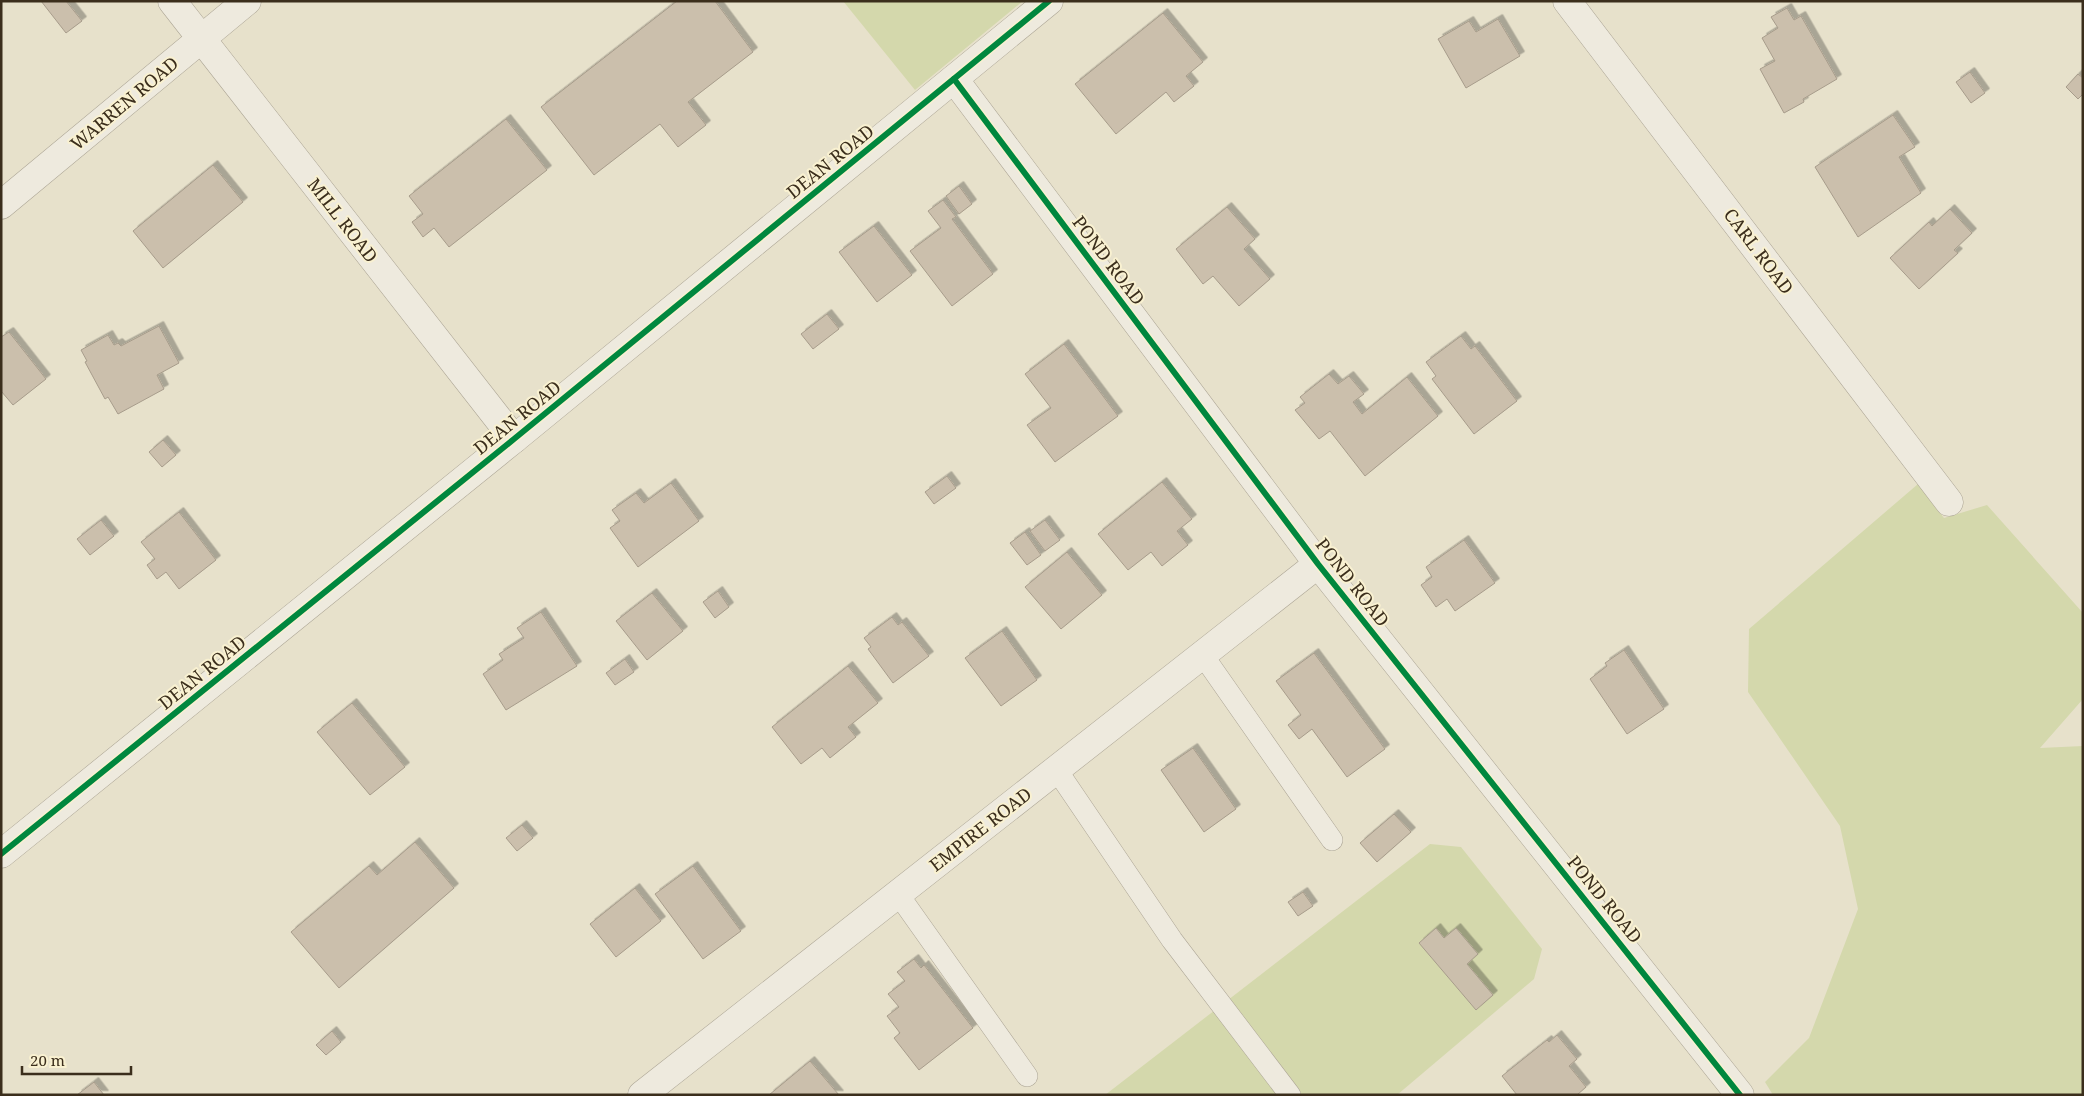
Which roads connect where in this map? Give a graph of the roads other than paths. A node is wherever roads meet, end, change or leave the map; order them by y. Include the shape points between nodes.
1 (172, 1) edge
2 (248, 1) edge
3 (1049, 1) edge
4 (1567, 1) edge
5 (202, 39) junction
6 (954, 79) junction
7 (1, 205) edge
8 (514, 439) junction
9 (1949, 502) dead end
10 (1318, 564) junction
11 (1202, 654) junction
12 (1056, 769) junction
13 (1332, 840) dead end
14 (1, 854) edge
15 (898, 894) junction
16 (1027, 1076) dead end
17 (642, 1095) edge
18 (1290, 1095) edge
19 (1740, 1095) edge

1 - 5 street, MILL ROAD
2 - 5 street, WARREN ROAD
3 - 6 street, DEAN ROAD
4 - 9 street, CARL ROAD
5 - 7 street, WARREN ROAD
5 - 8 street, MILL ROAD
6 - 8 street, DEAN ROAD
6 - 10 street, POND ROAD
8 - 14 street, DEAN ROAD
10 - 11 street, EMPIRE ROAD
10 - 19 street, POND ROAD
11 - 12 street, EMPIRE ROAD
11 - 13 lane
12 - 15 street, EMPIRE ROAD
12 - 18 lane via 1172,940
15 - 16 lane
15 - 17 street, EMPIRE ROAD

